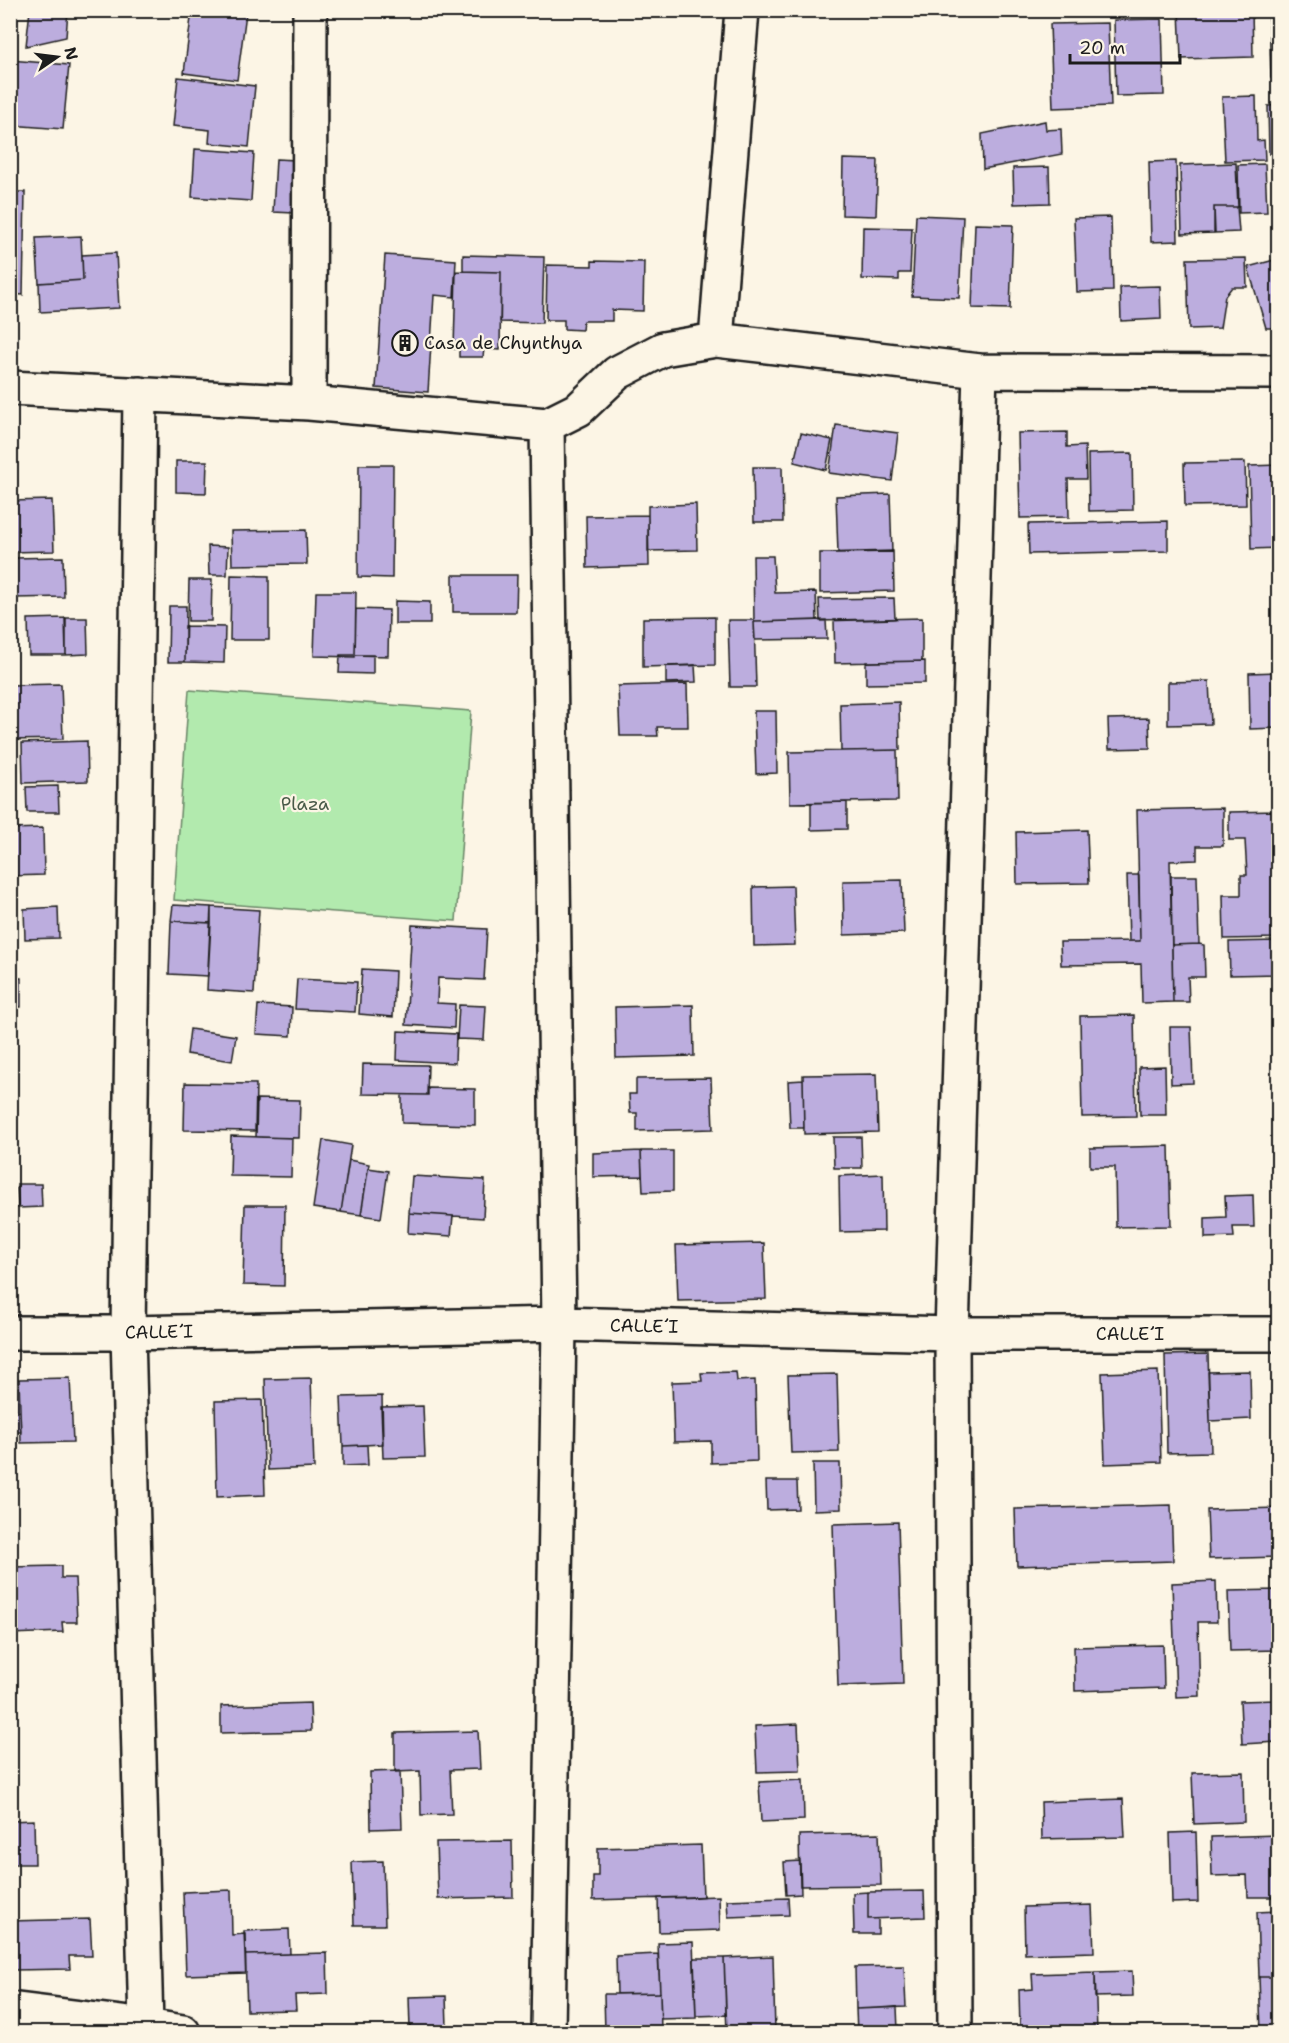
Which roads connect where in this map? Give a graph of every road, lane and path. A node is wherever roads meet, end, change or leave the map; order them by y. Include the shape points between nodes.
1 (310, 10) edge
2 (742, 10) edge
3 (716, 340) junction
4 (980, 371) junction
5 (1278, 372) edge
6 (10, 388) edge
7 (140, 393) junction
8 (309, 403) junction
9 (547, 425) junction
10 (559, 1324) junction
11 (128, 1332) junction
12 (10, 1333) edge
13 (952, 1334) junction
14 (1278, 1334) edge
15 (10, 2009) edge
16 (146, 2026) junction
17 (183, 2032) edge
18 (548, 2032) edge
19 (955, 2032) edge

1 - 8 street
2 - 3 street
3 - 4 street
3 - 9 street via 663,349 617,373 579,409
4 - 5 street
4 - 13 street
6 - 7 street
7 - 8 street
7 - 11 street
8 - 9 street
9 - 10 street
10 - 11 street, CALLE´I
10 - 13 street, CALLE´I
10 - 18 street
11 - 12 street, CALLE´I
11 - 16 street
13 - 14 street, CALLE´I
13 - 19 street
15 - 16 street
16 - 17 street

